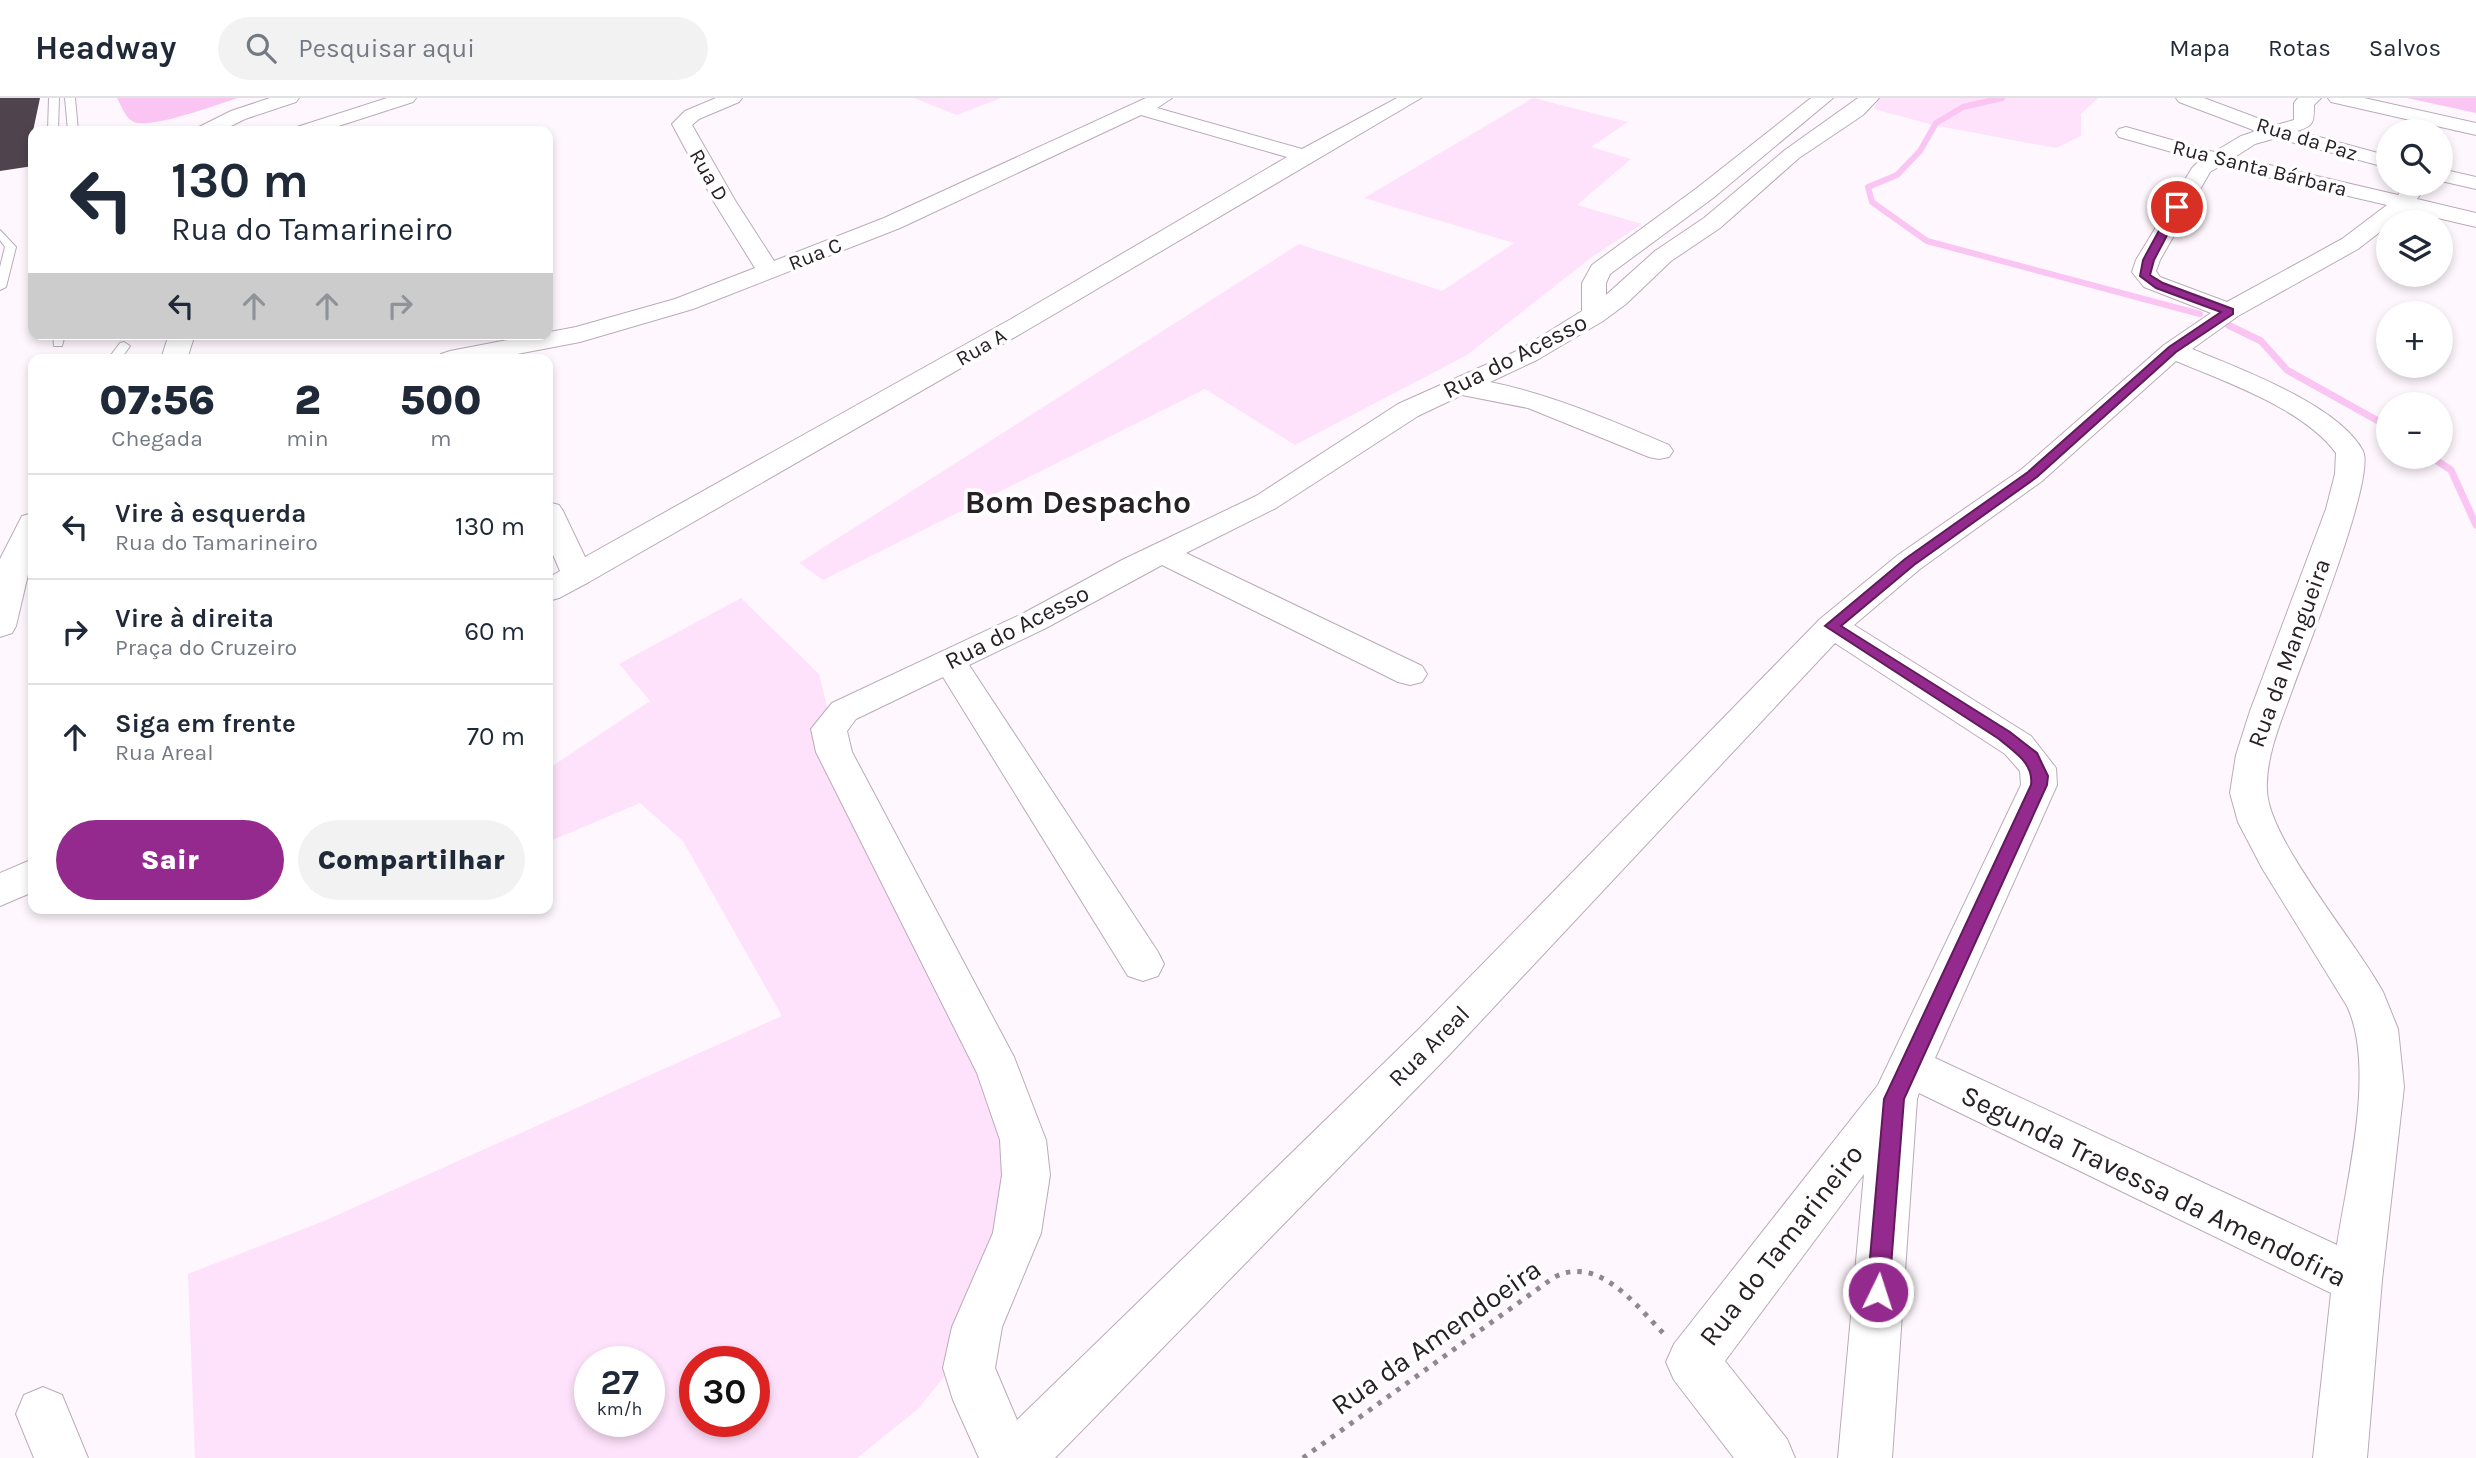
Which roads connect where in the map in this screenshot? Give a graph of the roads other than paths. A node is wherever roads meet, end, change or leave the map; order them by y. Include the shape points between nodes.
1 (54, 98) edge
2 (70, 98) edge
3 (289, 98) edge
4 (406, 98) edge
5 (732, 98) edge
6 (1162, 98) edge
7 (1411, 98) edge
8 (1823, 98) edge
9 (1869, 98) edge
10 (2186, 98) edge
11 (2311, 98) edge
12 (2339, 98) edge
13 (1140, 109) junction
14 (53, 126) edge
15 (73, 126) edge
16 (216, 126) edge
17 (319, 126) edge
18 (2470, 128) edge
19 (2273, 131) junction
20 (2126, 134) dead end
21 (2453, 141) edge
22 (1304, 156) junction
23 (2214, 158) junction
24 (2376, 159) edge
25 (2453, 178) edge
26 (2476, 183) edge
27 (1731, 189) junction
28 (2409, 196) edge
29 (2403, 204) junction
30 (2476, 220) edge
31 (0, 233) edge
32 (769, 272) junction
33 (1, 280) edge
34 (2229, 311) junction
35 (553, 339) edge
36 (548, 340) edge
37 (124, 346) dead end
38 (2172, 350) junction
39 (118, 354) edge
40 (483, 354) edge
41 (1460, 387) junction
42 (1659, 451) dead end
43 (553, 521) edge
44 (28, 528) edge
45 (1162, 553) junction
46 (8, 554) edge
47 (579, 575) junction
48 (553, 588) edge
49 (6, 594) joint
50 (0, 626) edge
51 (1832, 626) junction
52 (950, 661) junction
53 (1410, 674) dead end
54 (28, 877) edge
55 (0, 891) edge
56 (1143, 964) dead end
57 (1901, 1082) junction
58 (2357, 1280) junction
59 (1007, 1458) edge
60 (1017, 1458) edge
61 (1768, 1458) edge
62 (1865, 1458) edge
63 (2340, 1458) edge

1 - 14 lane
2 - 15 lane
3 - 16 street
4 - 17 street
5 - 32 street, Rua D via 687,118 683,129
6 - 13 street, Rua C
7 - 22 street, Rua A
8 - 27 street
9 - 27 street, Rua do Acesso via 1791,155
10 - 19 street, Rua da Paz
11 - 19 street via 2304,103 2305,123
12 - 18 street
13 - 22 street
13 - 32 street, Rua C via 892,223
18 - 21 street
19 - 23 street
19 - 24 street, Rua da Paz
20 - 23 street, Rua Santa Bárbara
22 - 47 street, Rua A
23 - 29 street, Rua Santa Bárbara
23 - 34 street via 2194,178 2144,272 2152,282
25 - 26 street
27 - 41 street, Rua do Acesso via 1712,223 1663,256 1594,316 1528,355
28 - 29 street
29 - 30 street, Rua Santa Bárbara
29 - 34 street via 2350,244
31 - 33 lane via 11,247
32 - 35 street, Rua C via 626,323
34 - 38 street
36 - 40 street, Rua C
37 - 39 lane
38 - 51 street, Rua Areal via 2032,475 1909,562
38 - 58 street, Rua da Mangueira via 2319,422 2351,455 2350,477 2328,546 2250,761 2248,790 2253,815 2283,872 2370,1009 2382,1057
41 - 42 street via 1531,399
41 - 45 street, Rua do Acesso via 1388,421 1266,502
43 - 47 street
44 - 46 street
45 - 52 street, Rua do Acesso
45 - 53 street
46 - 49 street
47 - 48 street, Rua A
49 - 50 street
51 - 57 street, Rua do Tamarineiro via 2011,740 2031,757 2040,776
51 - 60 street, Rua Areal via 1435,1041
52 - 56 street
52 - 59 street, Rua do Acesso via 844,711 829,729 829,738 998,1070 1023,1140 1026,1175 1017,1233 977,1327 969,1368
54 - 55 street
57 - 58 street, Segunda Travessa da Amendofira
57 - 61 street, Rua do Tamarineiro via 1692,1362
57 - 62 street, Rua do Tamarineiro
58 - 63 street, Segunda Travessa da Amendofira

